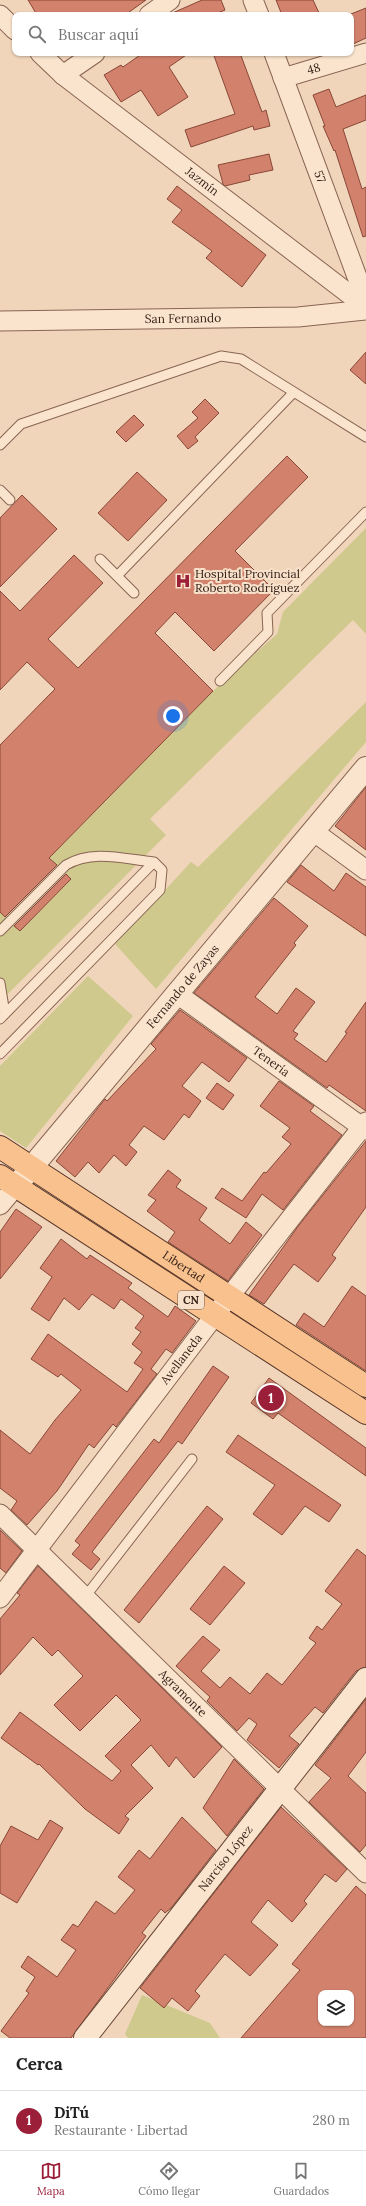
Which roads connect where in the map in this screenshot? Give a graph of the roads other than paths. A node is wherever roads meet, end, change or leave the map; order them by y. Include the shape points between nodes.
1 (170, 0) edge
2 (253, 0) edge
3 (153, 12) edge
4 (258, 12) edge
5 (0, 15) edge
6 (12, 27) edge
7 (366, 53) edge
8 (43, 56) edge
9 (91, 56) edge
10 (275, 56) edge
11 (63, 75) junction
12 (283, 78) junction
13 (366, 301) edge
14 (366, 308) edge
15 (0, 321) edge
16 (294, 392) junction
17 (366, 437) edge
18 (0, 445) edge
19 (0, 490) edge
20 (10, 500) dead end
21 (366, 512) edge
22 (100, 559) dead end
23 (116, 576) junction
24 (134, 593) dead end
25 (220, 681) dead end
26 (366, 768) edge
27 (313, 831) junction
28 (154, 862) junction
29 (366, 870) edge
30 (0, 931) edge
31 (0, 983) edge
32 (176, 993) junction
33 (2, 1017) edge
34 (0, 1054) edge
35 (365, 1126) edge
36 (0, 1147) edge
37 (31, 1167) junction
38 (8, 1181) edge
39 (0, 1205) edge
40 (230, 1297) junction
41 (215, 1315) junction
42 (366, 1386) edge
43 (366, 1413) edge
44 (192, 1459) dead end
45 (0, 1514) edge
46 (37, 1550) junction
47 (85, 1597) junction
48 (0, 1598) edge
49 (366, 1679) edge
50 (280, 1788) junction
51 (366, 1873) edge
52 (85, 2038) edge

1 - 3 street
2 - 4 street
5 - 6 street
7 - 12 street, 48
8 - 11 street, Jazmín
9 - 11 street
10 - 12 street, 57
11 - 14 street, Jazmín
12 - 13 street, 57
14 - 15 street, San Fernando via 298,317
16 - 17 lane
16 - 18 lane via 240,359 221,356 21,424
16 - 23 lane
19 - 20 lane
21 - 25 lane via 267,613 268,632
22 - 23 lane
23 - 24 lane
26 - 27 street, Fernando de Zayas
27 - 29 street
27 - 32 street, Fernando de Zayas
28 - 30 lane via 92,855 78,858 66,864
28 - 33 lane
28 - 34 lane via 162,870 160,890
31 - 33 lane
32 - 35 street, Tenería
32 - 37 street, Fernando de Zayas
35 - 40 street, Avellaneda
36 - 37 main road, Libertad / CN
37 - 38 street, Fernando de Zayas
37 - 40 main road, Libertad / CN
38 - 39 street, Fernando de Zayas
38 - 41 main road, Libertad / CN
40 - 41 street, Avellaneda
40 - 42 main road, Libertad / CN
41 - 43 main road, Libertad / CN
41 - 46 street, Avellaneda
44 - 47 lane
45 - 46 street, Agramonte
46 - 47 street, Agramonte
46 - 48 street, Avellaneda
47 - 50 street, Agramonte
49 - 50 street, Narciso López
50 - 51 street, Agramonte
50 - 52 street, Narciso López

